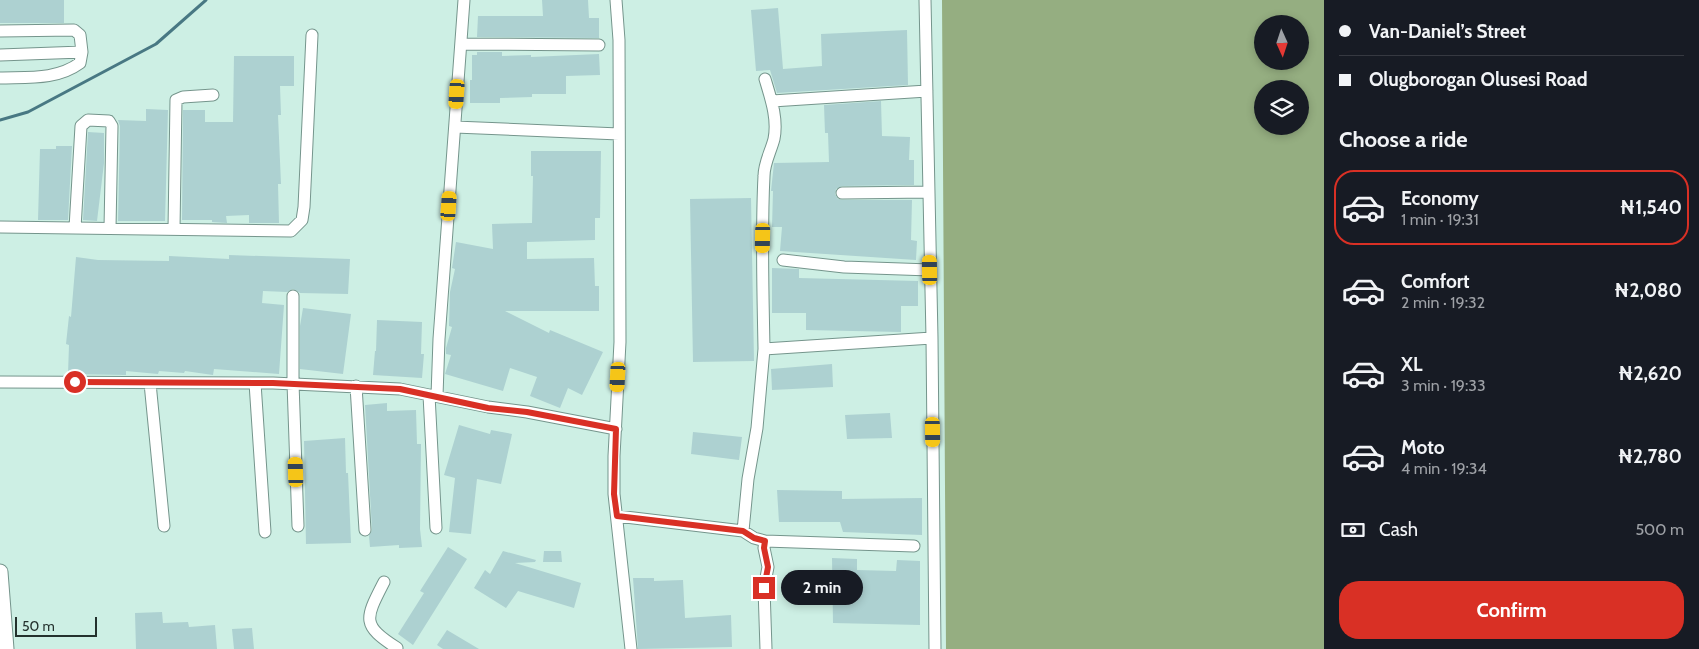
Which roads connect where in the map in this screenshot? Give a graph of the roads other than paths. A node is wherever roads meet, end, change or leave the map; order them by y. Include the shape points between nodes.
1 (464, 0) edge
2 (616, 0) edge
3 (925, 0) edge
4 (0, 31) edge
5 (312, 35) dead end
6 (461, 44) junction
7 (599, 45) dead end
8 (82, 52) junction
9 (0, 55) edge
10 (0, 78) edge
11 (764, 79) dead end
12 (927, 91) junction
13 (213, 95) dead end
14 (772, 100) junction
15 (455, 127) junction
16 (619, 134) junction
17 (929, 192) junction
18 (842, 193) dead end
19 (0, 227) edge
20 (75, 228) junction
21 (110, 228) junction
22 (174, 229) junction
23 (783, 260) dead end
24 (930, 270) junction
25 (293, 296) dead end
26 (932, 338) junction
27 (764, 349) junction
28 (0, 382) edge
29 (150, 383) junction
30 (255, 383) junction
31 (293, 383) junction
32 (356, 386) junction
33 (433, 396) junction
34 (616, 429) junction
35 (617, 516) junction
36 (164, 526) dead end
37 (298, 526) dead end
38 (436, 528) dead end
39 (365, 530) dead end
40 (743, 531) junction
41 (265, 532) dead end
42 (765, 541) junction
43 (914, 546) dead end
44 (0, 572) edge
45 (384, 582) dead end
46 (6, 649) edge
47 (400, 649) edge
48 (631, 649) edge
49 (766, 649) edge
50 (935, 649) edge

1 - 6 street
2 - 16 street
3 - 12 street
4 - 8 street via 74,30 80,35
5 - 22 street via 302,220 291,231
6 - 7 street
6 - 15 street
8 - 9 street
8 - 10 street via 80,63 69,70 50,76
11 - 14 street
12 - 14 street
12 - 17 street
13 - 22 street via 183,96 176,100
14 - 27 street via 774,139 764,173
15 - 16 street
15 - 33 street
16 - 34 street via 620,342
17 - 18 street
17 - 24 street
19 - 20 street
20 - 21 street
20 - 21 street via 81,126 88,120 109,122 112,126
21 - 22 street
23 - 24 street via 844,267
24 - 26 street
25 - 31 street
26 - 27 street
26 - 50 street
27 - 40 street
28 - 29 street
29 - 30 street
29 - 36 street
30 - 31 street
30 - 41 street
31 - 32 street
31 - 37 street
32 - 33 street via 400,389
32 - 39 street
33 - 34 street
33 - 38 street
34 - 35 street via 614,494
35 - 40 street
35 - 48 street
40 - 42 street
42 - 43 street
42 - 49 street via 768,567 764,588
44 - 46 main road
45 - 47 street via 373,604 370,625 382,639

